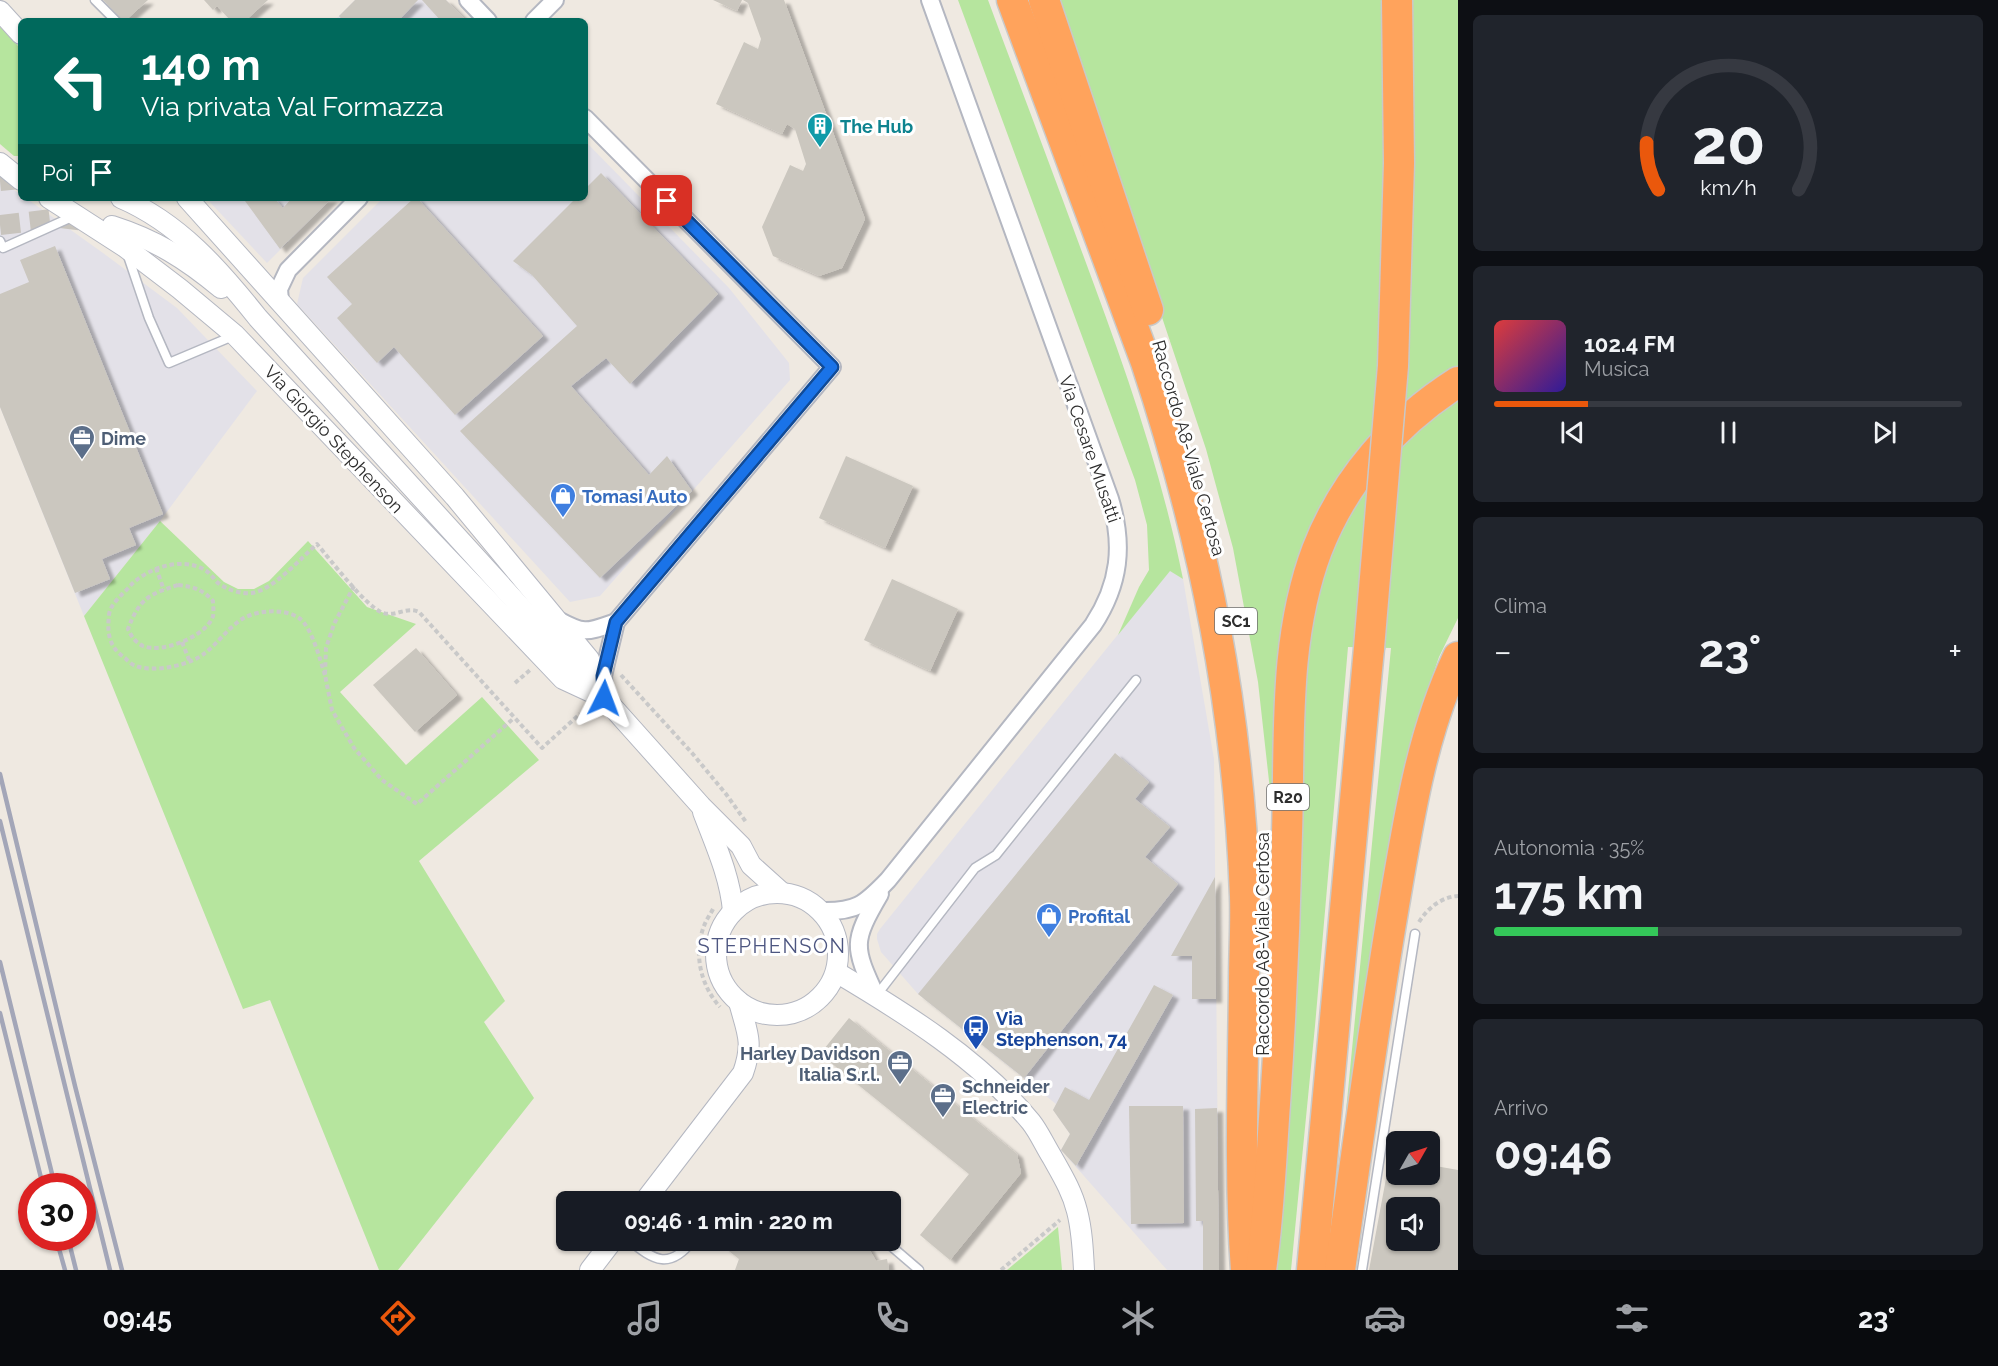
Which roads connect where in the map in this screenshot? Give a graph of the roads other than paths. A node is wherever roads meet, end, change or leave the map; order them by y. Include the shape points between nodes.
1 (7, 0) edge
2 (95, 0) edge
3 (468, 0) edge
4 (555, 0) edge
5 (930, 0) edge
6 (1012, 0) edge
7 (1044, 0) edge
8 (1397, 0) edge
9 (0, 11) edge
10 (23, 18) edge
11 (113, 18) edge
12 (486, 18) edge
13 (537, 18) edge
14 (18, 31) edge
15 (588, 121) edge
16 (0, 164) edge
17 (18, 178) edge
18 (53, 201) edge
19 (127, 201) edge
20 (190, 201) edge
21 (356, 201) edge
22 (74, 216) junction
23 (112, 226) dead end
24 (0, 241) edge
25 (125, 247) junction
26 (280, 301) junction
27 (258, 318) junction
28 (235, 335) junction
29 (1458, 382) edge
30 (555, 619) junction
31 (616, 622) junction
32 (1458, 657) edge
33 (1136, 680) dead end
34 (604, 698) junction
35 (701, 806) junction
36 (888, 880) junction
37 (781, 892) junction
38 (733, 911) junction
39 (821, 911) junction
40 (1415, 934) road end
41 (836, 972) junction
42 (876, 996) junction
43 (731, 1007) junction
44 (652, 1191) edge
45 (605, 1251) edge
46 (641, 1251) edge
47 (686, 1251) edge
48 (897, 1251) edge
49 (590, 1270) edge
50 (919, 1270) edge
51 (1084, 1270) edge
52 (1246, 1270) edge
53 (1254, 1270) edge
54 (1261, 1270) edge
55 (1312, 1270) edge
56 (1340, 1270) edge
57 (1362, 1270) edge

1 - 10 street
2 - 11 lane
3 - 12 street
4 - 13 street
5 - 36 street, Via Cesare Musatti via 1110,499 1116,518 1119,558 1110,594 1093,625
6 - 52 highway via 1160,405 1181,471 1212,600 1232,725 1242,838 1245,899 1242,1212
7 - 53 highway, Raccordo A8-Viale Certosa / SC1 via 1178,397 1203,480 1239,636 1256,759 1263,879 1263,1055
8 - 55 highway, bridge via 1399,163 1393,366
9 - 14 street
15 - 31 street via 832,367
16 - 17 street
18 - 22 street, Via Giorgio Stephenson
19 - 27 street via 157,216 197,249
20 - 26 street, Via Giorgio Stephenson
21 - 26 street via 288,270 279,289
22 - 24 lane via 3,248
22 - 25 street, Via Giorgio Stephenson
23 - 27 street via 140,235 182,258
25 - 28 street, Via Giorgio Stephenson
25 - 28 lane via 169,363
26 - 30 street, Via Giorgio Stephenson via 455,497
27 - 34 street
28 - 34 street, Via Giorgio Stephenson via 563,679
29 - 54 highway, R20 via 1396,429 1338,504 1317,551 1299,615 1291,678 1284,954
30 - 31 street via 578,631
30 - 34 street, Via Giorgio Stephenson via 588,659
31 - 34 street via 603,676
32 - 56 highway via 1432,723 1410,812
33 - 42 lane via 996,855 975,868
34 - 35 street, Via Giorgio Stephenson
35 - 37 street, Via Giorgio Stephenson via 741,846 751,865
35 - 38 street, Via Giorgio Stephenson via 726,873
36 - 39 street, Via Cesare Musatti via 854,909
36 - 42 street, Via Cesare Musatti via 859,937 861,963
37 - 38 street via 761,894
37 - 39 street via 803,898
38 - 43 street via 717,938 715,962
39 - 41 street via 834,932 838,951
40 - 57 lane
41 - 42 street
41 - 43 street via 827,990 813,1004 795,1013 776,1016
42 - 51 street via 984,1074 1032,1124 1067,1183 1077,1211
43 - 44 street via 750,1042 743,1073
45 - 49 street
46 - 47 lane via 657,1260 671,1259
48 - 50 lane

